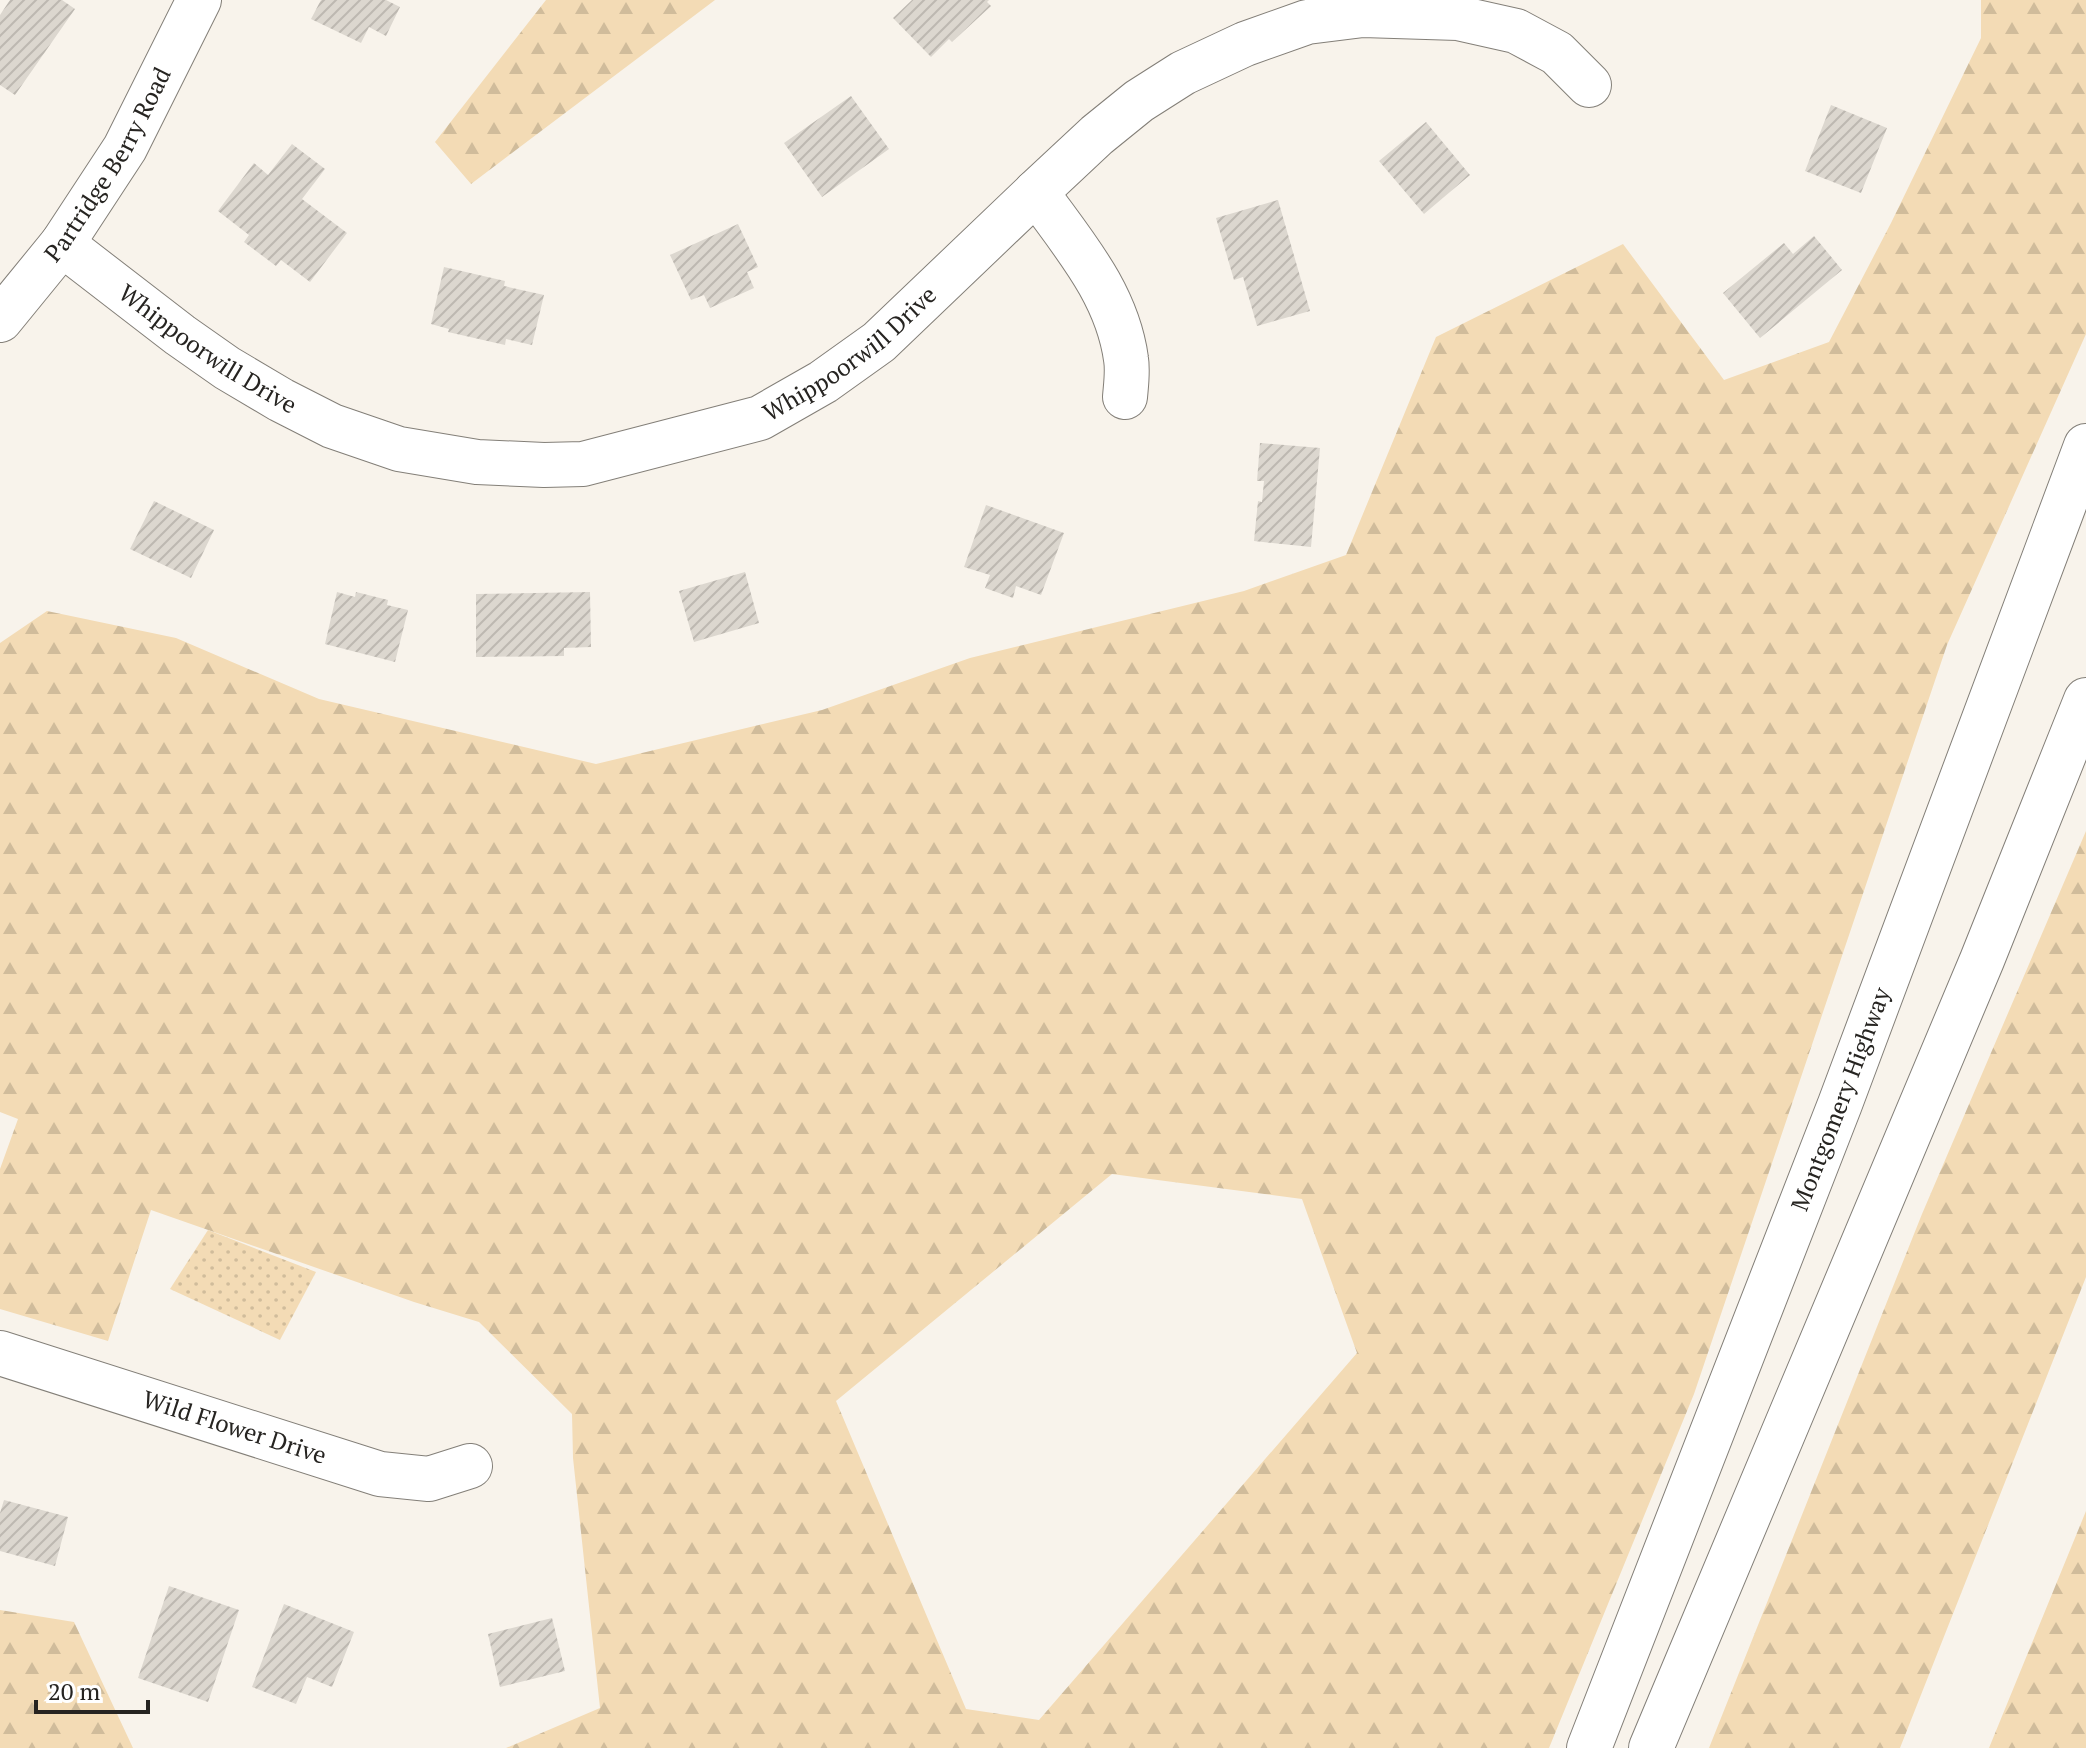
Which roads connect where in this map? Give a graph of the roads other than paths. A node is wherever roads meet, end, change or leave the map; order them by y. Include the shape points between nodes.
1 (199, 0) edge
2 (1589, 85) dead end
3 (1036, 192) junction
4 (62, 244) junction
5 (0, 320) edge
6 (1125, 397) dead end
7 (2086, 446) edge
8 (2086, 700) edge
9 (0, 1353) edge
10 (470, 1466) dead end
11 (1589, 1748) edge
12 (1651, 1748) edge

1 - 4 street, Partridge Berry Road via 125,148
2 - 3 street, Whippoorwill Drive via 1557,53 1516,31 1458,18 1363,15 1307,22 1183,73 1097,135
3 - 4 street, Whippoorwill Drive via 879,342 823,382 760,418 583,464 477,462 399,449 332,426 227,368
3 - 6 street via 1099,279 1118,322 1127,362
4 - 5 street, Partridge Berry Road
7 - 11 street, Montgomery Highway via 1840,1104
8 - 12 street
9 - 10 street, Wild Flower Drive via 380,1474 429,1479

